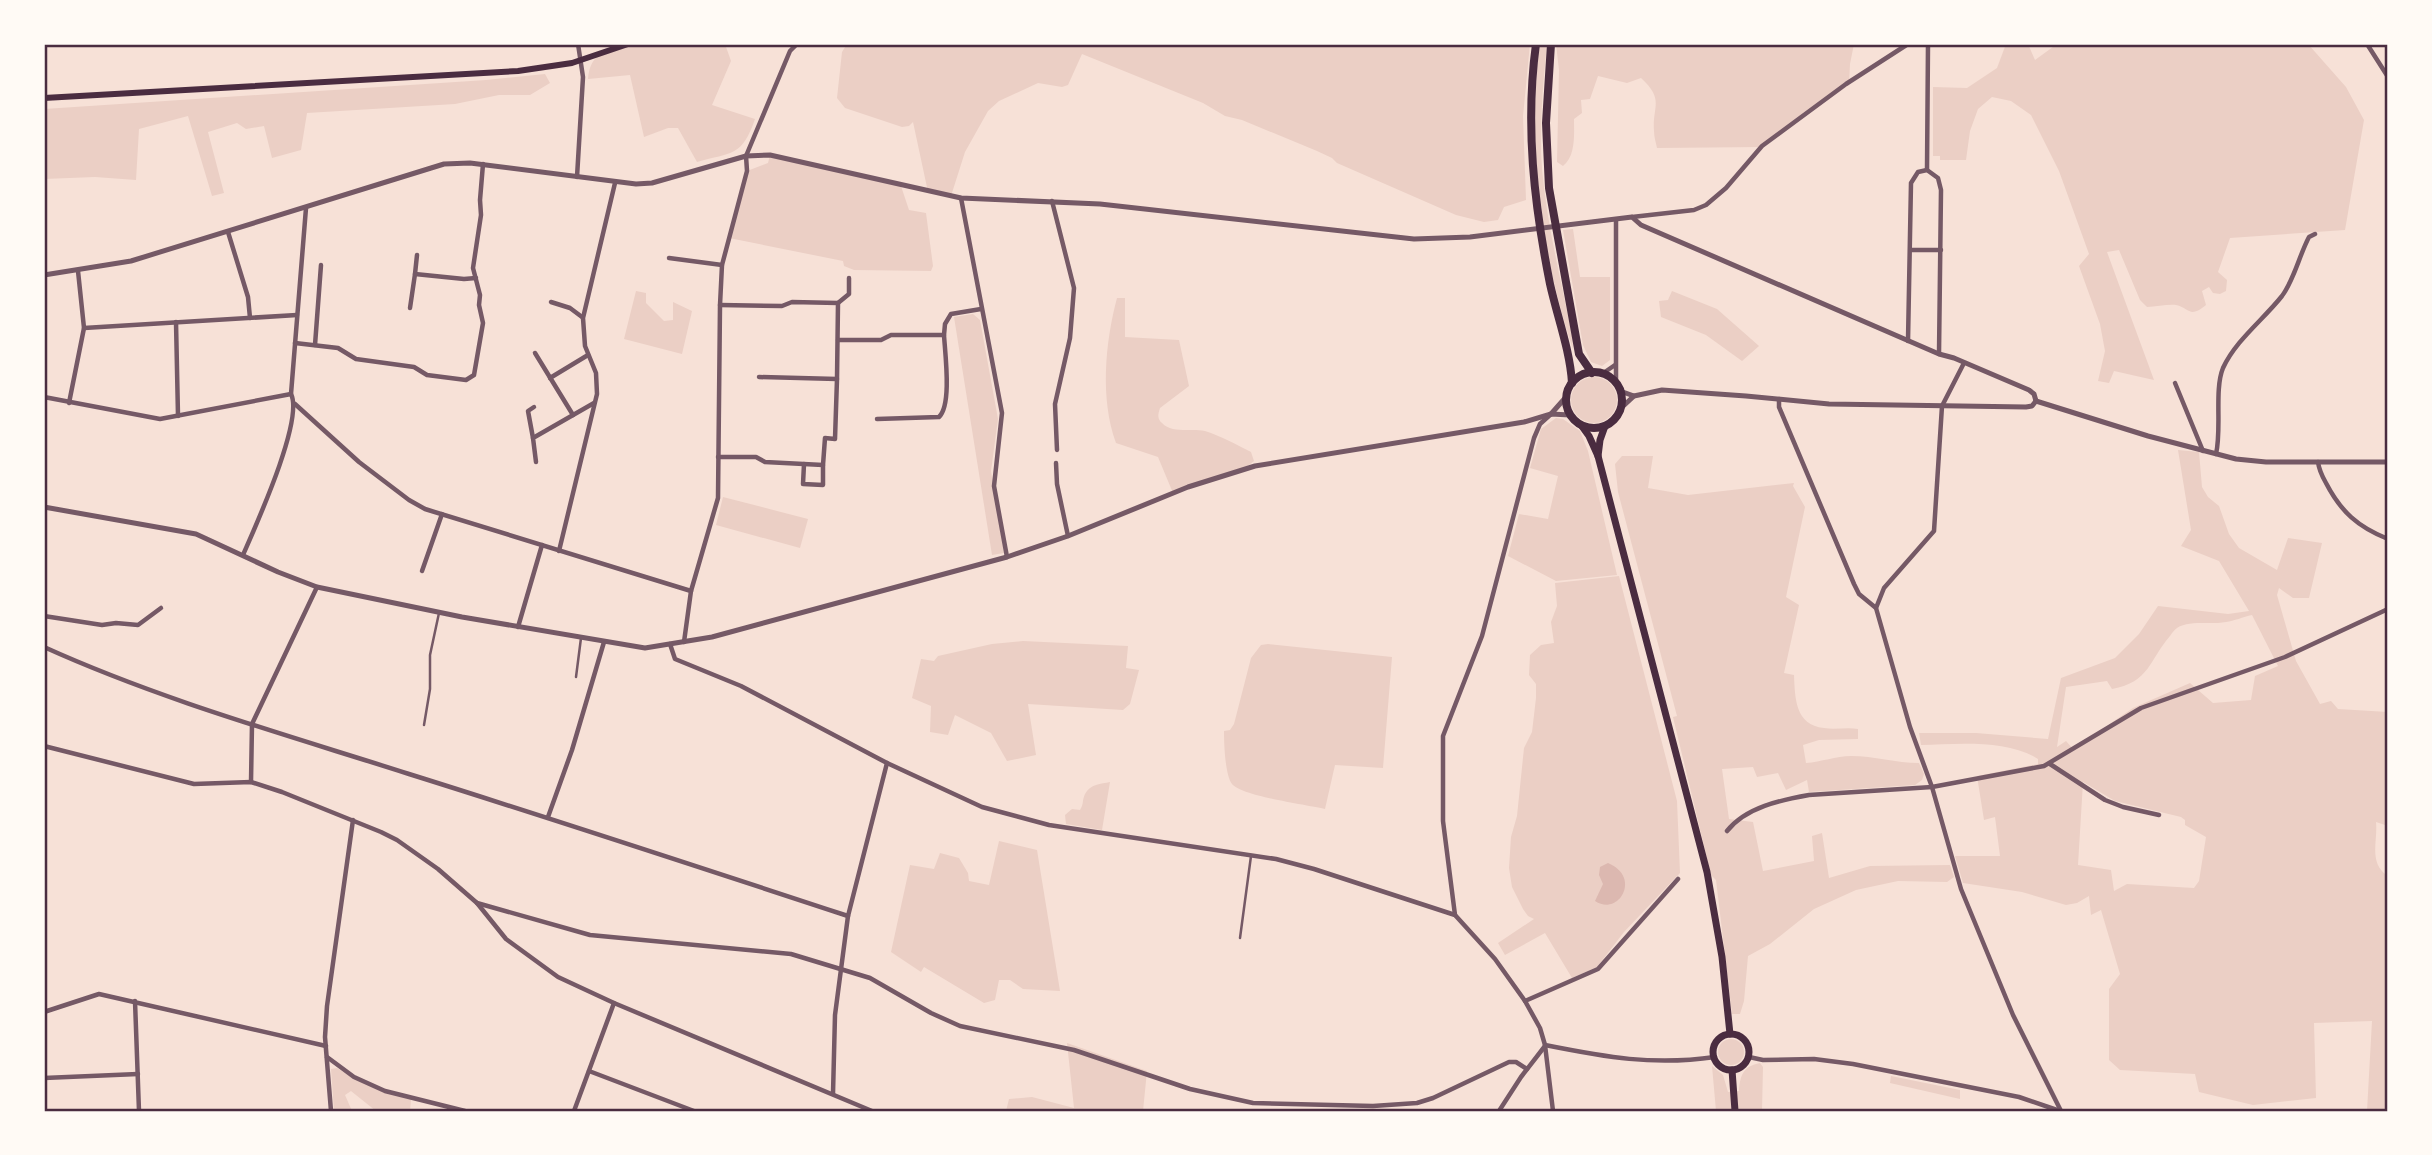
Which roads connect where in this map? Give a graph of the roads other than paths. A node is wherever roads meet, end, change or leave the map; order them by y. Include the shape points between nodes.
1 (578, 44) edge
2 (628, 44) edge
3 (797, 44) edge
4 (1536, 44) edge
5 (1551, 44) edge
6 (1908, 44) edge
7 (1927, 44) edge
8 (2367, 44) edge
9 (581, 61) junction
10 (2381, 65) junction
11 (2388, 69) edge
12 (2388, 77) edge
13 (44, 98) edge
14 (746, 156) junction
15 (483, 164) junction
16 (1927, 170) junction
17 (577, 178) junction
18 (615, 183) junction
19 (961, 198) junction
20 (1052, 201) junction
21 (306, 208) junction
22 (1632, 217) junction
23 (1616, 220) junction
24 (229, 232) junction
25 (2315, 234) dead end
26 (1911, 250) junction
27 (1941, 250) junction
28 (417, 255) dead end
29 (668, 258) dead end
30 (321, 265) dead end
31 (722, 265) junction
32 (79, 271) junction
33 (415, 274) junction
34 (44, 275) edge
35 (476, 278) junction
36 (849, 278) dead end
37 (551, 302) dead end
38 (838, 303) junction
39 (720, 305) junction
40 (410, 308) dead end
41 (981, 309) junction
42 (297, 315) junction
43 (250, 318) junction
44 (583, 318) junction
45 (176, 323) junction
46 (84, 328) junction
47 (944, 335) junction
48 (838, 340) junction
49 (1909, 341) junction
50 (295, 343) junction
51 (315, 345) junction
52 (535, 353) dead end
53 (1939, 354) junction
54 (588, 355) junction
55 (1964, 363) junction
56 (1616, 364) junction
57 (1592, 373) junction
58 (1602, 374) junction
59 (759, 377) dead end
60 (550, 378) junction
61 (837, 379) junction
62 (1572, 383) junction
63 (2175, 383) dead end
64 (1618, 388) junction
65 (291, 394) junction
66 (1634, 396) junction
67 (44, 397) edge
68 (1566, 397) junction
69 (1779, 399) junction
70 (2036, 401) junction
71 (69, 403) junction
72 (595, 403) junction
73 (295, 404) junction
74 (1942, 406) junction
75 (534, 407) dead end
76 (1620, 409) junction
77 (1551, 414) junction
78 (573, 415) junction
79 (1570, 415) junction
80 (178, 416) junction
81 (877, 419) dead end
82 (1581, 425) junction
83 (1605, 426) junction
84 (533, 439) junction
85 (1057, 450) dead end
86 (2203, 451) junction
87 (2216, 454) junction
88 (1598, 456) junction
89 (718, 457) junction
90 (536, 462) dead end
91 (2318, 462) junction
92 (2388, 462) edge
93 (1056, 463) dead end
94 (804, 464) junction
95 (823, 465) junction
96 (44, 507) edge
97 (442, 514) junction
98 (1068, 536) junction
99 (2388, 539) edge
100 (542, 545) junction
101 (559, 551) junction
102 (243, 555) junction
103 (1007, 557) junction
104 (422, 571) dead end
105 (317, 587) junction
106 (691, 591) junction
107 (161, 608) dead end
108 (1877, 608) junction
109 (2388, 609) edge
110 (439, 613) junction
111 (44, 616) edge
112 (518, 627) junction
113 (581, 638) junction
114 (604, 642) junction
115 (684, 642) junction
116 (670, 644) junction
117 (44, 647) edge
118 (576, 677) dead end
119 (252, 724) junction
120 (424, 725) dead end
121 (44, 746) edge
122 (887, 763) junction
123 (2050, 764) junction
124 (251, 782) junction
125 (1932, 787) junction
126 (2159, 815) dead end
127 (548, 817) junction
128 (353, 820) junction
129 (1727, 831) dead end
130 (1251, 856) junction
131 (1678, 879) dead end
132 (477, 903) junction
133 (1455, 915) junction
134 (848, 916) junction
135 (1240, 937) dead end
136 (841, 968) junction
137 (135, 1001) junction
138 (1525, 1001) junction
139 (614, 1003) junction
140 (44, 1013) edge
141 (1730, 1034) junction
142 (1545, 1045) junction
143 (326, 1046) junction
144 (326, 1056) junction
145 (1714, 1057) junction
146 (1748, 1057) junction
147 (1527, 1069) junction
148 (1732, 1070) junction
149 (589, 1071) junction
150 (138, 1074) junction
151 (44, 1078) edge
152 (832, 1094) junction
153 (139, 1111) edge
154 (331, 1111) edge
155 (465, 1111) edge
156 (575, 1111) edge
157 (694, 1111) edge
158 (872, 1111) edge
159 (1500, 1111) edge
160 (1553, 1111) edge
161 (1735, 1111) edge
162 (2061, 1111) edge

1 - 9 street
2 - 9 main road
3 - 14 street
4 - 62 highway via 1530,130 1537,212
5 - 57 highway via 1546,155 1552,210 1579,354
6 - 22 street via 1762,146 1706,205
7 - 16 street
8 - 10 street
9 - 13 main road via 518,71
9 - 17 street
10 - 11 street
10 - 12 street
14 - 18 street via 652,183
14 - 19 street via 770,155
14 - 31 street via 747,171
15 - 17 street
15 - 21 street via 444,164
15 - 35 street via 473,268
16 - 26 street via 1918,172 1911,183
16 - 27 street via 1940,183
17 - 18 street
18 - 44 street
19 - 20 street
19 - 41 street
20 - 23 street via 1426,239
20 - 85 street via 1074,288 1070,338 1055,404
21 - 24 street
21 - 42 street
22 - 23 street
22 - 49 street via 1641,225
23 - 56 street
24 - 32 street
24 - 43 street
25 - 87 street via 2309,237 2281,296 2223,368
26 - 27 street
26 - 49 street
27 - 53 street
28 - 33 street
29 - 31 street
30 - 51 street
31 - 39 street
32 - 34 street
32 - 46 street
33 - 35 street
33 - 40 street
35 - 51 street via 483,323 474,375 466,380 356,359 338,348
36 - 38 street via 849,293
37 - 44 street
38 - 39 street
38 - 48 street
39 - 89 street
41 - 47 street via 951,314
41 - 103 street via 1002,413 994,486
42 - 43 street
42 - 50 street
43 - 45 street
44 - 54 street
45 - 46 street
45 - 80 street
46 - 71 street
47 - 48 street
47 - 81 street via 943,414
48 - 61 street
49 - 53 street
50 - 51 street
50 - 65 street
52 - 60 street
53 - 55 street
54 - 60 street
54 - 72 street via 597,384
55 - 70 street via 2031,392
55 - 74 street
56 - 58 street
56 - 64 street
57 - 58 highway
57 - 62 highway
58 - 64 highway
59 - 61 street
60 - 78 street
61 - 95 street via 835,439 825,438
62 - 68 highway
63 - 86 street
64 - 66 street
64 - 76 highway
65 - 73 street
65 - 80 street
66 - 69 street via 1666,390
66 - 76 street
67 - 71 street
68 - 77 street
68 - 79 highway
69 - 74 street
69 - 108 street via 1854,584
70 - 74 street via 2028,407
70 - 86 street
71 - 80 street via 151,419
72 - 78 street
72 - 101 street
73 - 97 street via 409,500
73 - 102 street via 275,476
74 - 108 street via 1934,531 1884,588
75 - 84 street via 528,411
76 - 83 highway
77 - 79 street
77 - 98 street via 1255,466 1188,487
77 - 133 street via 1534,438 1482,636 1443,736 1443,821
78 - 84 street
79 - 82 highway
82 - 83 highway
82 - 88 main road
83 - 88 main road
84 - 90 street
86 - 87 street
87 - 91 street via 2264,462
88 - 141 main road via 1707,872
89 - 94 street
89 - 106 street via 718,498
91 - 92 street
91 - 99 street via 2340,507 2356,523
93 - 98 street
94 - 95 street
94 - 95 street via 803,484 823,485
96 - 102 street via 186,531
97 - 100 street
97 - 104 street
98 - 103 street
100 - 101 street
100 - 112 street
101 - 106 street
102 - 105 street
103 - 115 street
105 - 110 street
105 - 119 street
106 - 115 street
107 - 111 street via 138,625
108 - 125 street
109 - 123 street via 2285,657 2141,708
110 - 112 street
110 - 120 lane
112 - 113 street
113 - 114 street
113 - 118 lane
114 - 116 street via 645,648
114 - 127 street
115 - 116 street
116 - 122 street via 675,659 741,686
117 - 119 street via 89,668
119 - 124 street
119 - 127 street
121 - 124 street via 194,784
122 - 130 street via 960,799 1042,824
122 - 134 street
123 - 125 street
123 - 126 street via 2105,800
124 - 128 street
125 - 129 street via 1790,798 1744,816
125 - 162 street via 1961,889 2013,1013
127 - 134 street
128 - 132 street via 412,850
128 - 143 street via 329,980
130 - 133 street via 1314,869
130 - 135 lane
131 - 138 street via 1598,969
132 - 136 street via 590,935 779,952
132 - 139 street via 506,939 543,967
133 - 138 street
134 - 136 street
136 - 147 street via 870,978 960,1026 1074,1050 1190,1089 1253,1103 1416,1103 1509,1062
136 - 152 street
137 - 140 street via 99,994
137 - 143 street
137 - 150 street
138 - 142 street
139 - 149 street
139 - 152 street
141 - 145 main road via 1717,1042
141 - 146 main road via 1745,1041
142 - 145 street via 1666,1062
142 - 147 street
142 - 160 street
143 - 144 street
144 - 154 street
144 - 155 street via 377,1088
145 - 148 main road via 1719,1065
146 - 148 main road
146 - 162 street via 1853,1064 2018,1097
147 - 159 street
148 - 161 main road
149 - 156 street
149 - 157 street
150 - 151 street
150 - 153 street
152 - 158 street

